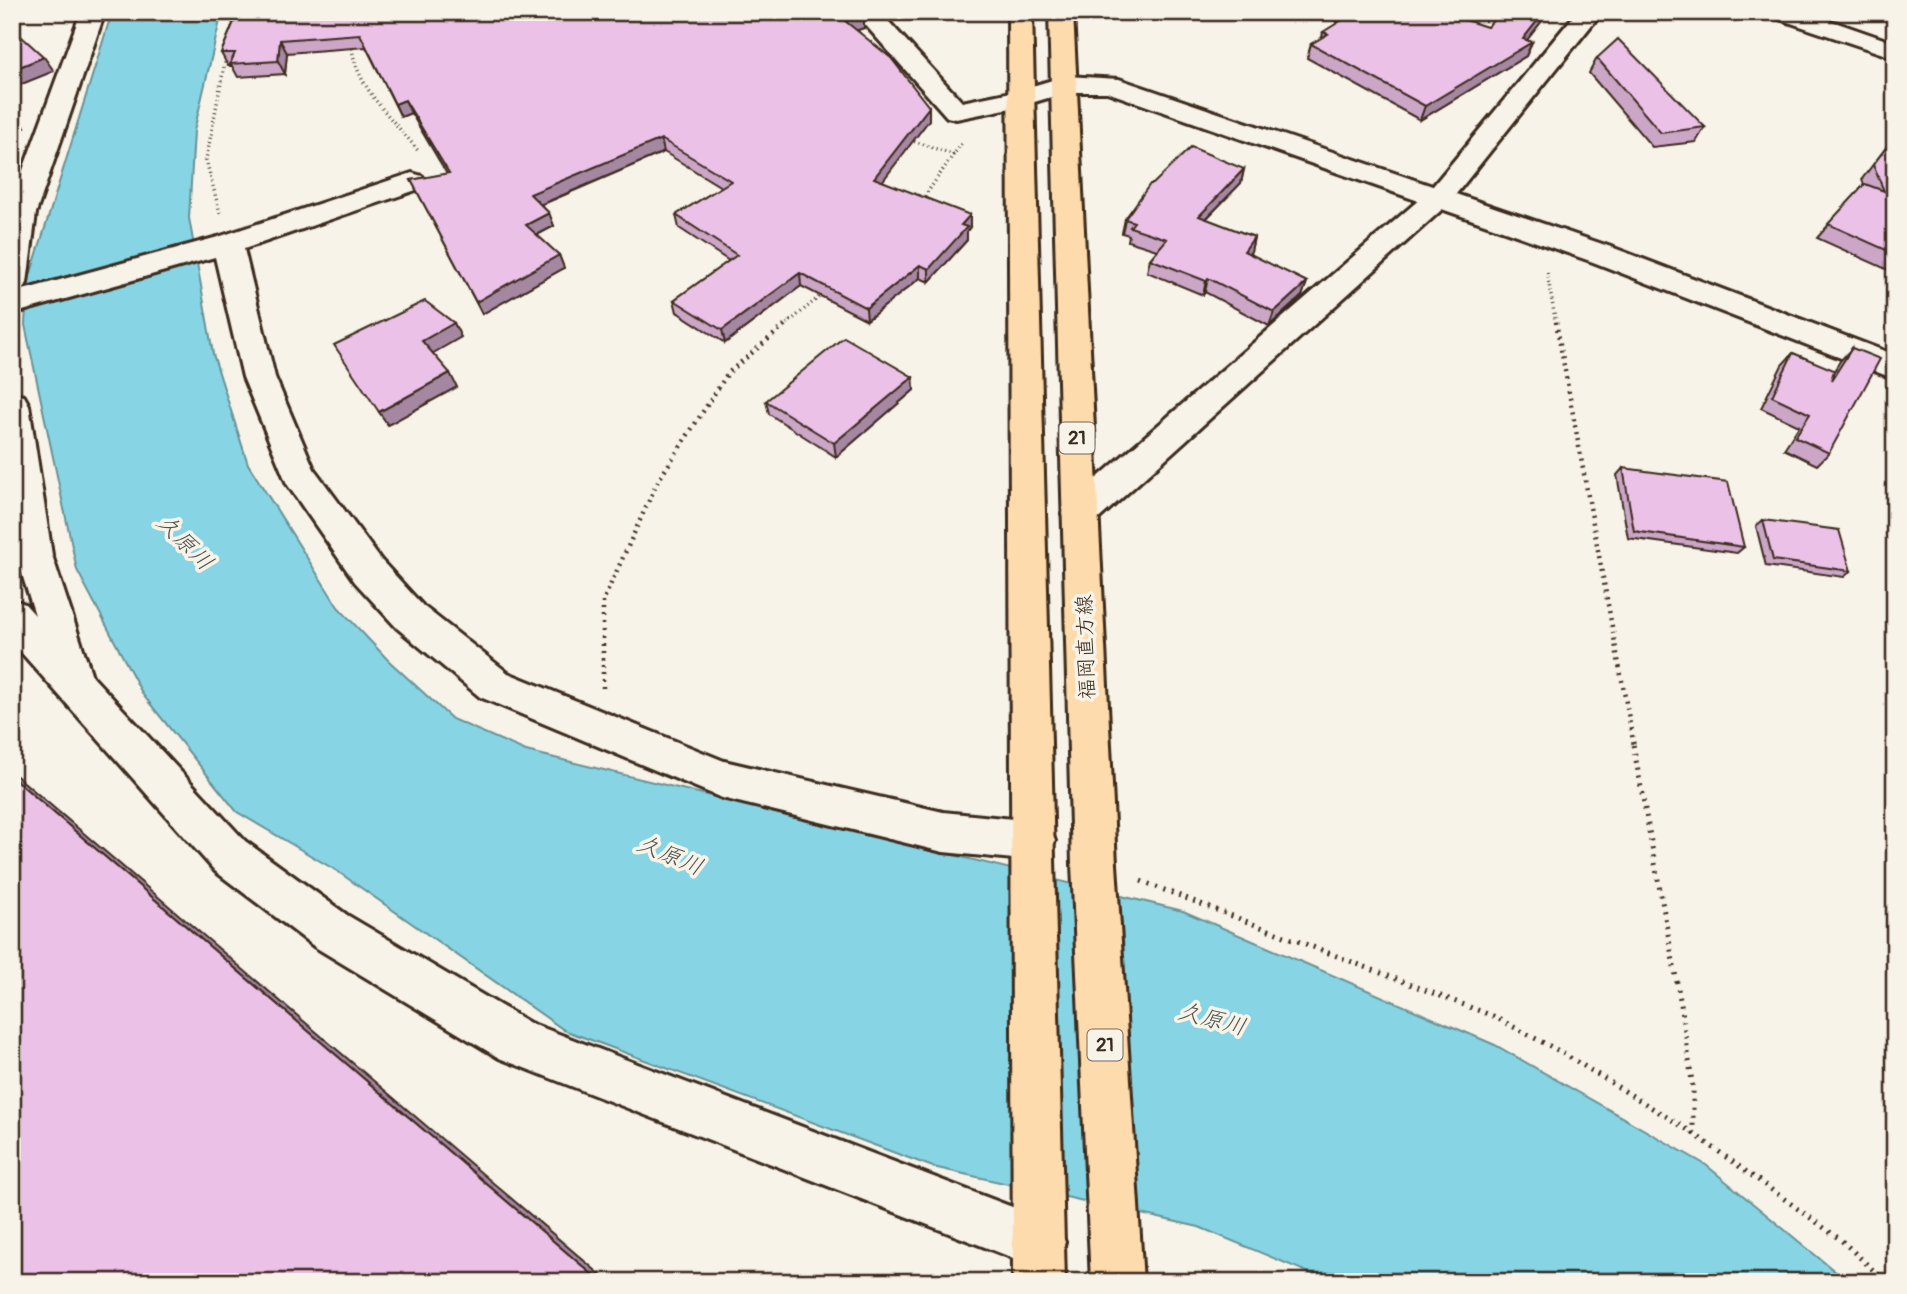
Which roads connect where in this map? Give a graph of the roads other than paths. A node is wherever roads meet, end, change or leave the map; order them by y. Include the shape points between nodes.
1 (93, 12) edge
2 (866, 12) edge
3 (1020, 12) edge
4 (1061, 12) edge
5 (1590, 12) edge
6 (1782, 12) edge
7 (1895, 51) edge
8 (1066, 84) junction
9 (1021, 98) junction
10 (45, 150) junction
11 (12, 167) edge
12 (412, 182) edge
13 (1438, 198) junction
14 (228, 244) junction
15 (12, 283) edge
16 (12, 304) edge
17 (1895, 368) edge
18 (12, 405) edge
19 (1080, 514) junction
20 (12, 615) edge
21 (78, 685) junction
22 (1034, 851) junction
23 (1039, 1245) edge
24 (1116, 1282) edge

1 - 10 street
2 - 9 street via 956,111
3 - 9 main road
4 - 8 main road, 福岡直方線 / 21
5 - 13 street
6 - 7 street
8 - 9 street
8 - 13 street via 1110,85
8 - 19 main road, 福岡直方線 / 21
9 - 22 main road
10 - 11 street
10 - 15 street via 22,213
12 - 14 street
13 - 17 street via 1751,308
13 - 19 street
14 - 16 street
14 - 22 street via 259,377 299,475 368,571 410,617 494,685 722,779
18 - 21 street via 34,555
19 - 24 main road, 福岡直方線 / 21
20 - 21 street
21 - 23 street via 230,856 331,931 516,1041
22 - 23 main road

